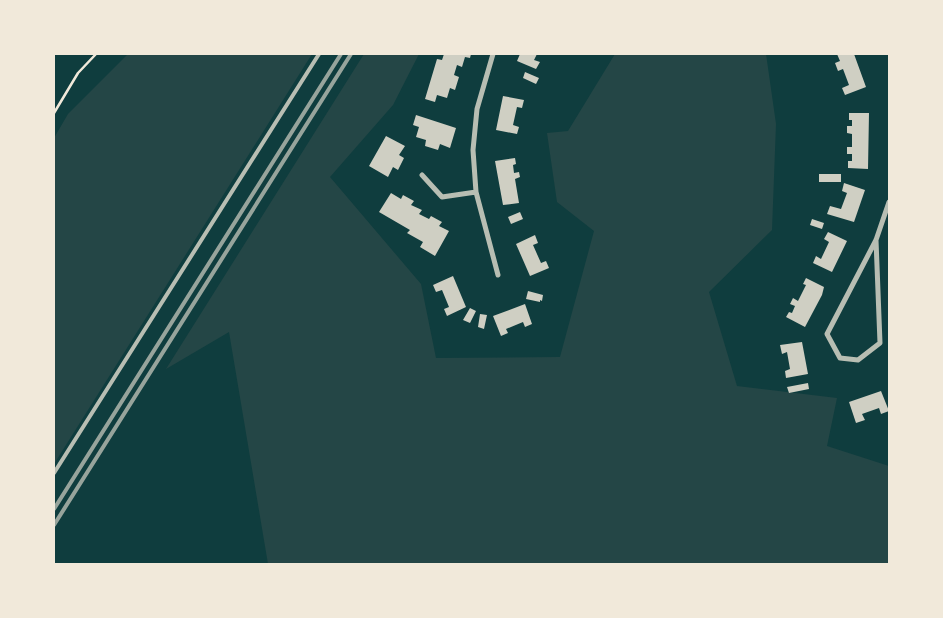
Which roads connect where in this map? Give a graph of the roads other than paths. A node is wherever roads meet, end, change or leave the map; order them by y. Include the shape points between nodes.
1 (319, 54) edge
2 (493, 54) edge
3 (422, 174) dead end
4 (476, 192) junction
5 (889, 202) edge
6 (876, 240) junction
7 (498, 275) dead end
8 (54, 473) edge

1 - 8 lane
2 - 4 street via 477,109 473,150
3 - 4 street via 442,197
4 - 7 street
5 - 6 street
6 - 6 street via 827,334 840,358 858,360 880,343

